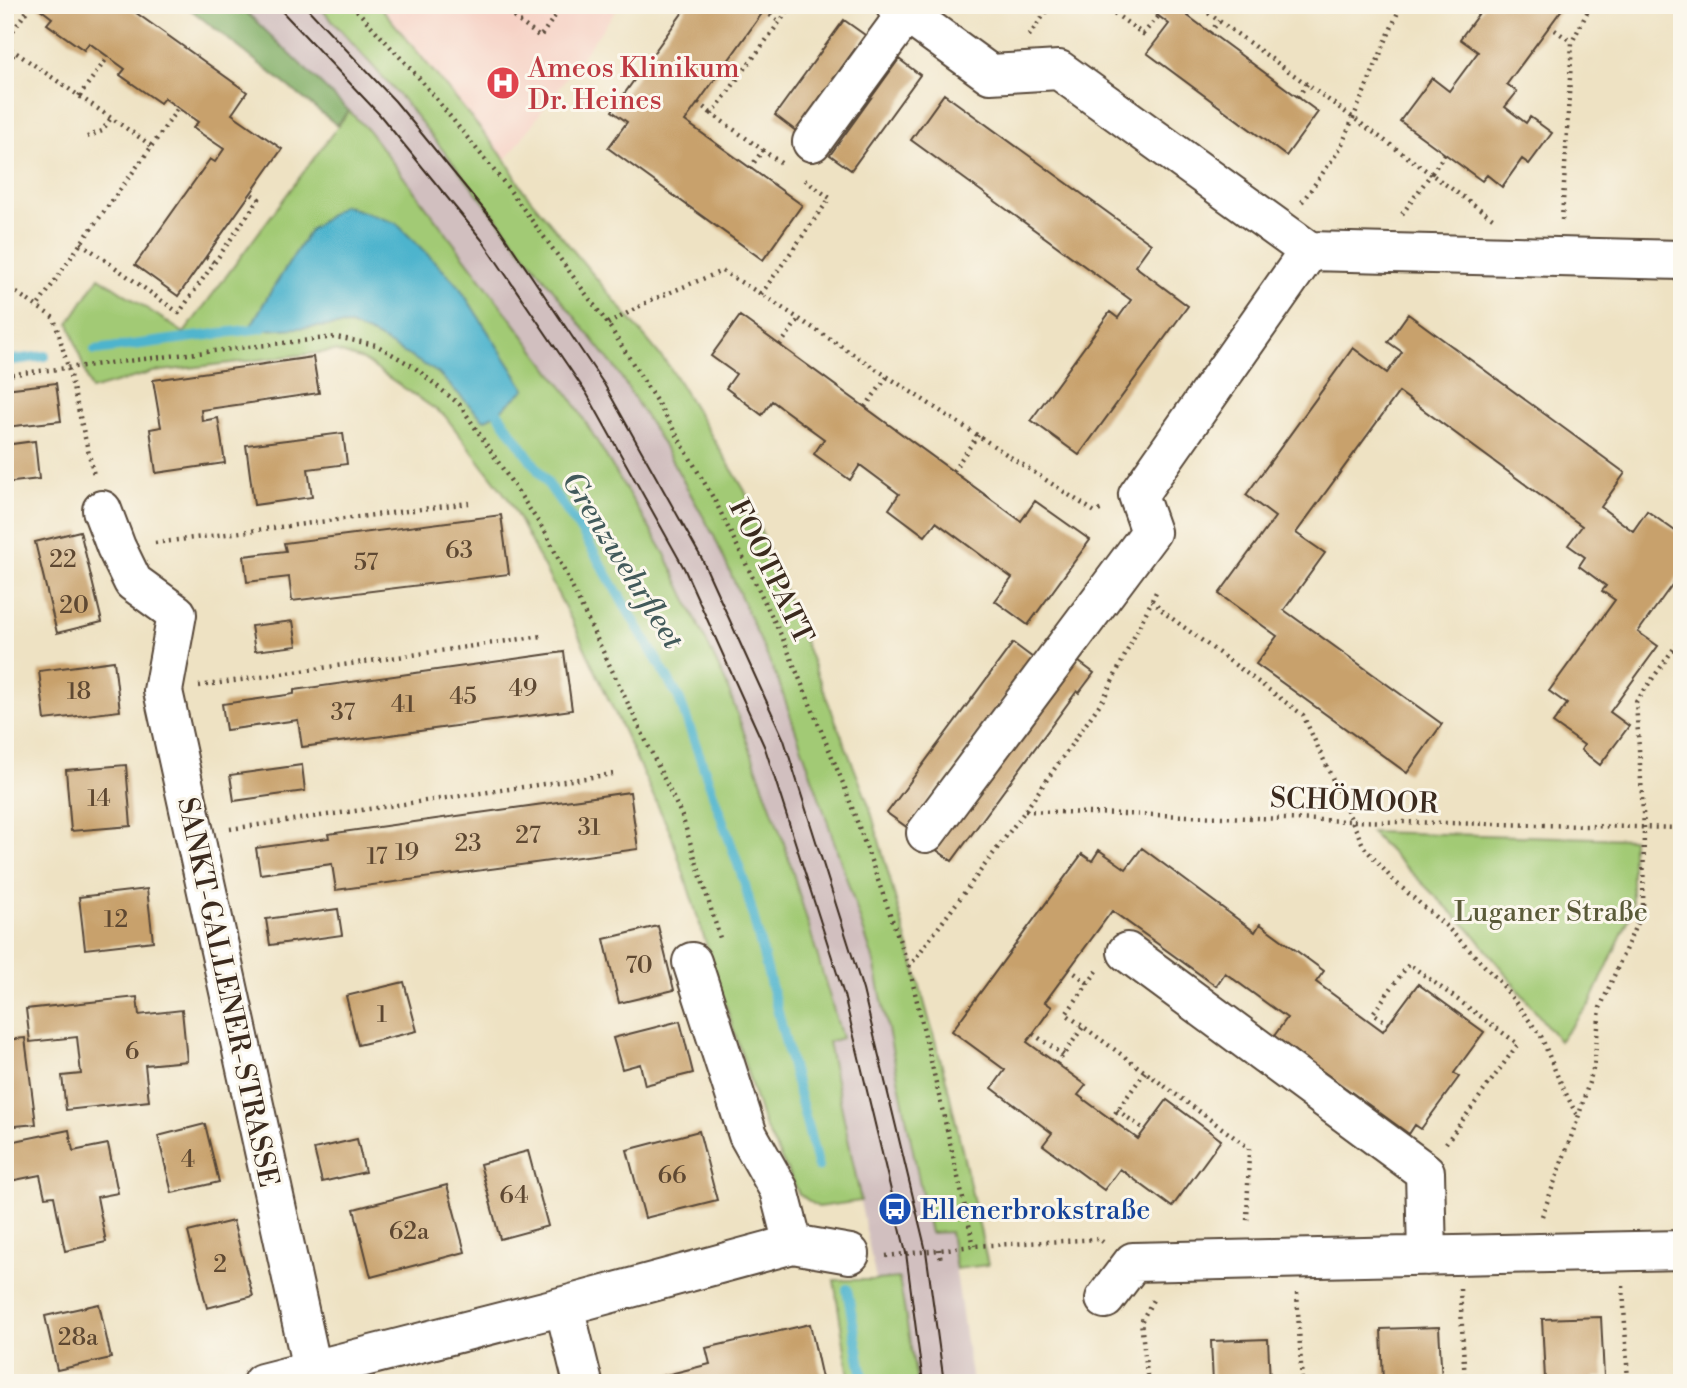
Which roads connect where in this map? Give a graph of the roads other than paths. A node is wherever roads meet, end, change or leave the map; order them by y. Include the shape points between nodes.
1 (901, 10) edge
2 (798, 161) road end
3 (1295, 241) junction
4 (1682, 260) edge
5 (102, 510) road end
6 (926, 833) dead end
7 (707, 953) road end
8 (1115, 957) road end
9 (793, 1244) junction
10 (1682, 1250) edge
11 (850, 1254) road end
12 (1443, 1255) junction
13 (1105, 1299) dead end
14 (564, 1306) junction
15 (313, 1369) junction
16 (262, 1383) edge
17 (583, 1383) edge

1 - 2 street
1 - 3 street via 990,74 1059,70
3 - 4 street via 1375,253
3 - 6 street via 1138,495 1151,532
5 - 15 street, SANKT-GALLENER-STRASSE via 133,582 177,614 163,691
7 - 9 street via 748,1135 779,1190
8 - 12 street via 1425,1172
9 - 11 street
9 - 14 street
10 - 12 street
12 - 13 street via 1133,1262
14 - 15 street
14 - 17 street
15 - 16 street

